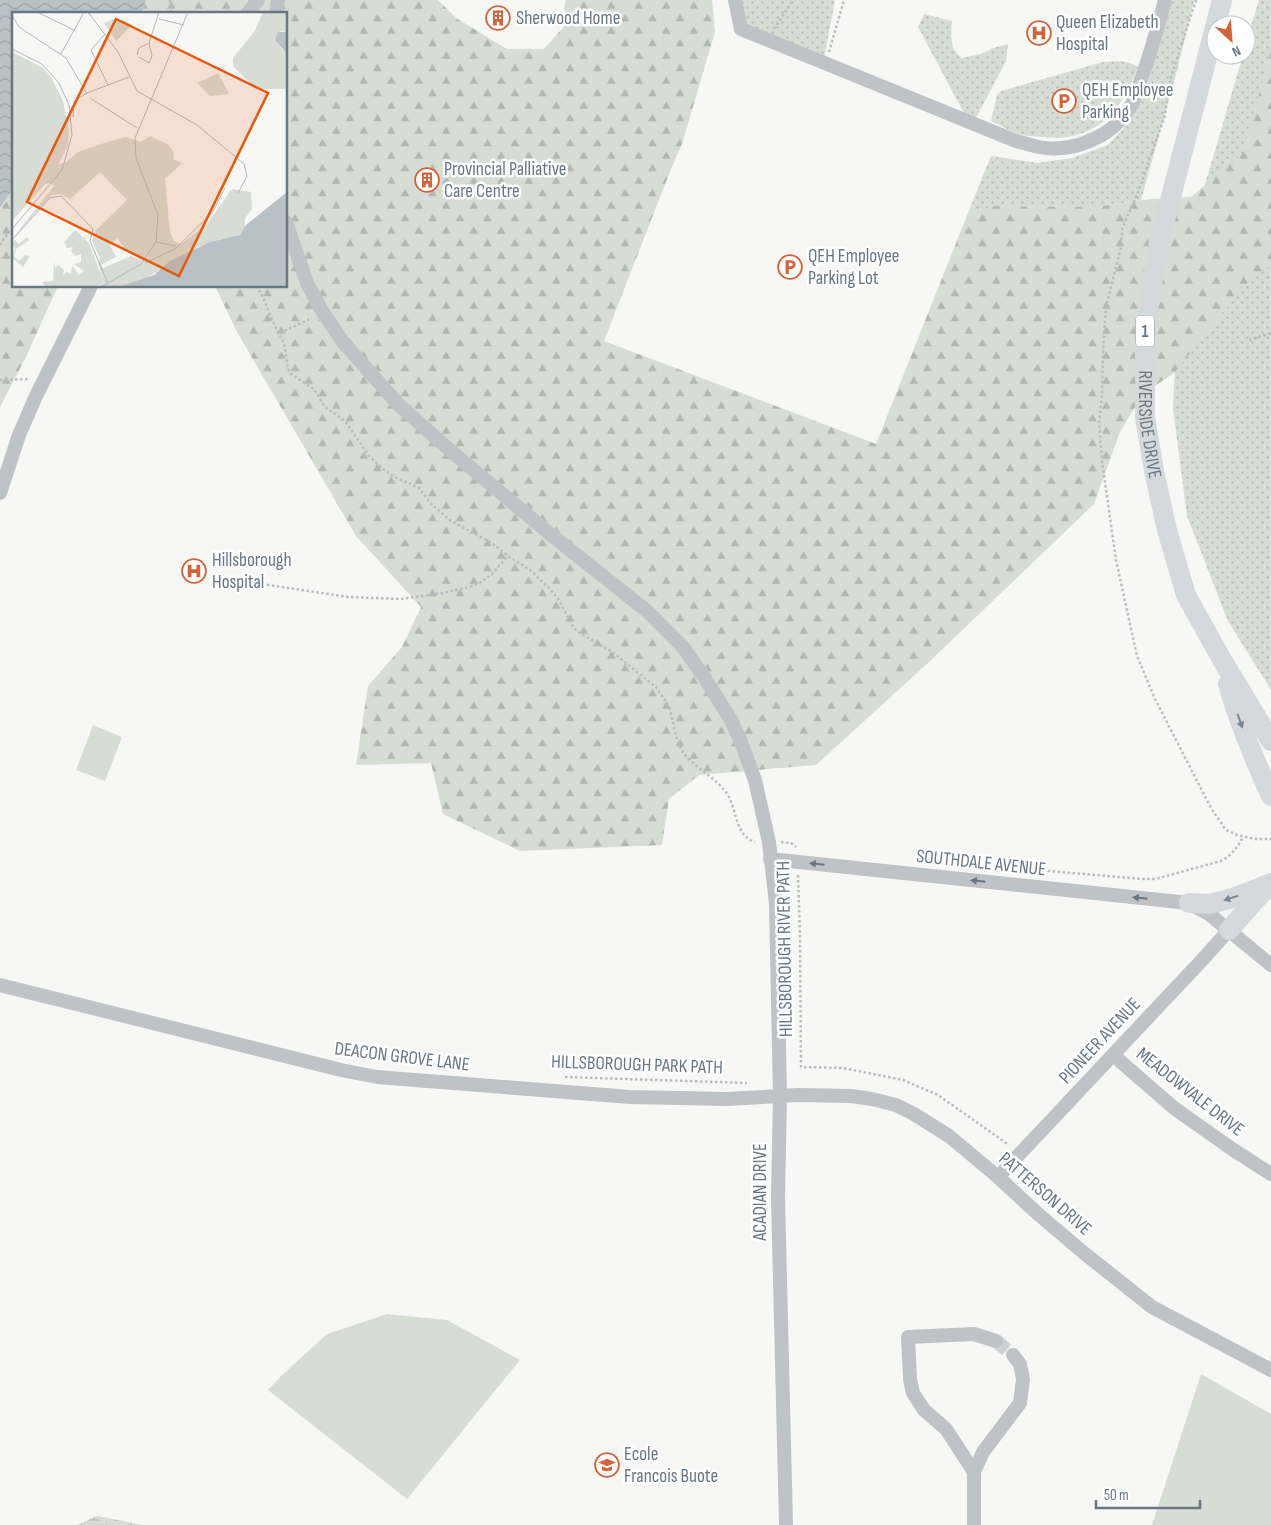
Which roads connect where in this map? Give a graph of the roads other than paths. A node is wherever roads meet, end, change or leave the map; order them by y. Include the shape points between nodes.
1 (258, 0) edge
2 (735, 0) edge
3 (1166, 0) edge
4 (1222, 0) edge
5 (248, 12) edge
6 (288, 228) edge
7 (90, 288) edge
8 (0, 493) edge
9 (1221, 658) junction
10 (1271, 741) edge
11 (1271, 796) edge
12 (770, 859) junction
13 (1271, 883) edge
14 (1189, 903) junction
15 (1229, 930) junction
16 (1271, 965) edge
17 (0, 985) edge
18 (1113, 1055) junction
19 (780, 1096) junction
20 (1271, 1174) edge
21 (998, 1177) junction
22 (996, 1342) tunnel mouth
23 (1013, 1355) tunnel mouth
24 (1271, 1370) edge
25 (974, 1472) junction
26 (786, 1525) edge
27 (974, 1525) edge

1 - 5 street
2 - 3 street via 741,29 1016,141 1060,148 1104,134 1127,112 1135,100
4 - 9 highway, RIVERSIDE DRIVE / 1 via 1159,243 1145,327 1145,418 1167,530 1186,596
6 - 12 street, ACADIAN DRIVE via 307,283 322,311 343,342 398,404 543,528 647,611 683,647 731,720 741,742 755,780
7 - 8 street via 19,435
9 - 10 highway, RIVERSIDE DRIVE / 1
9 -> 11 highway via 1235,708
14 -> 12 street, SOUTHDALE AVENUE
12 - 19 street, ACADIAN DRIVE via 776,904
13 -> 14 highway via 1210,904
13 - 15 highway
14 - 15 street
15 - 16 street
15 - 18 street, PIONEER AVENUE
17 - 19 street, DEACON GROVE LANE via 377,1077 630,1097 728,1099
18 - 20 street, MEADOWVALE DRIVE via 1174,1108
18 - 21 street, PIONEER AVENUE
19 - 21 street, PATTERSON DRIVE via 851,1096 896,1105 932,1124
19 - 26 street, ACADIAN DRIVE via 778,1198
21 - 24 street, PATTERSON DRIVE via 1084,1253 1152,1307
22 - 25 street via 974,1334 908,1337 912,1392 924,1410 946,1429
23 - 25 street via 1020,1364 1023,1379 1020,1403 983,1452
25 - 27 street

